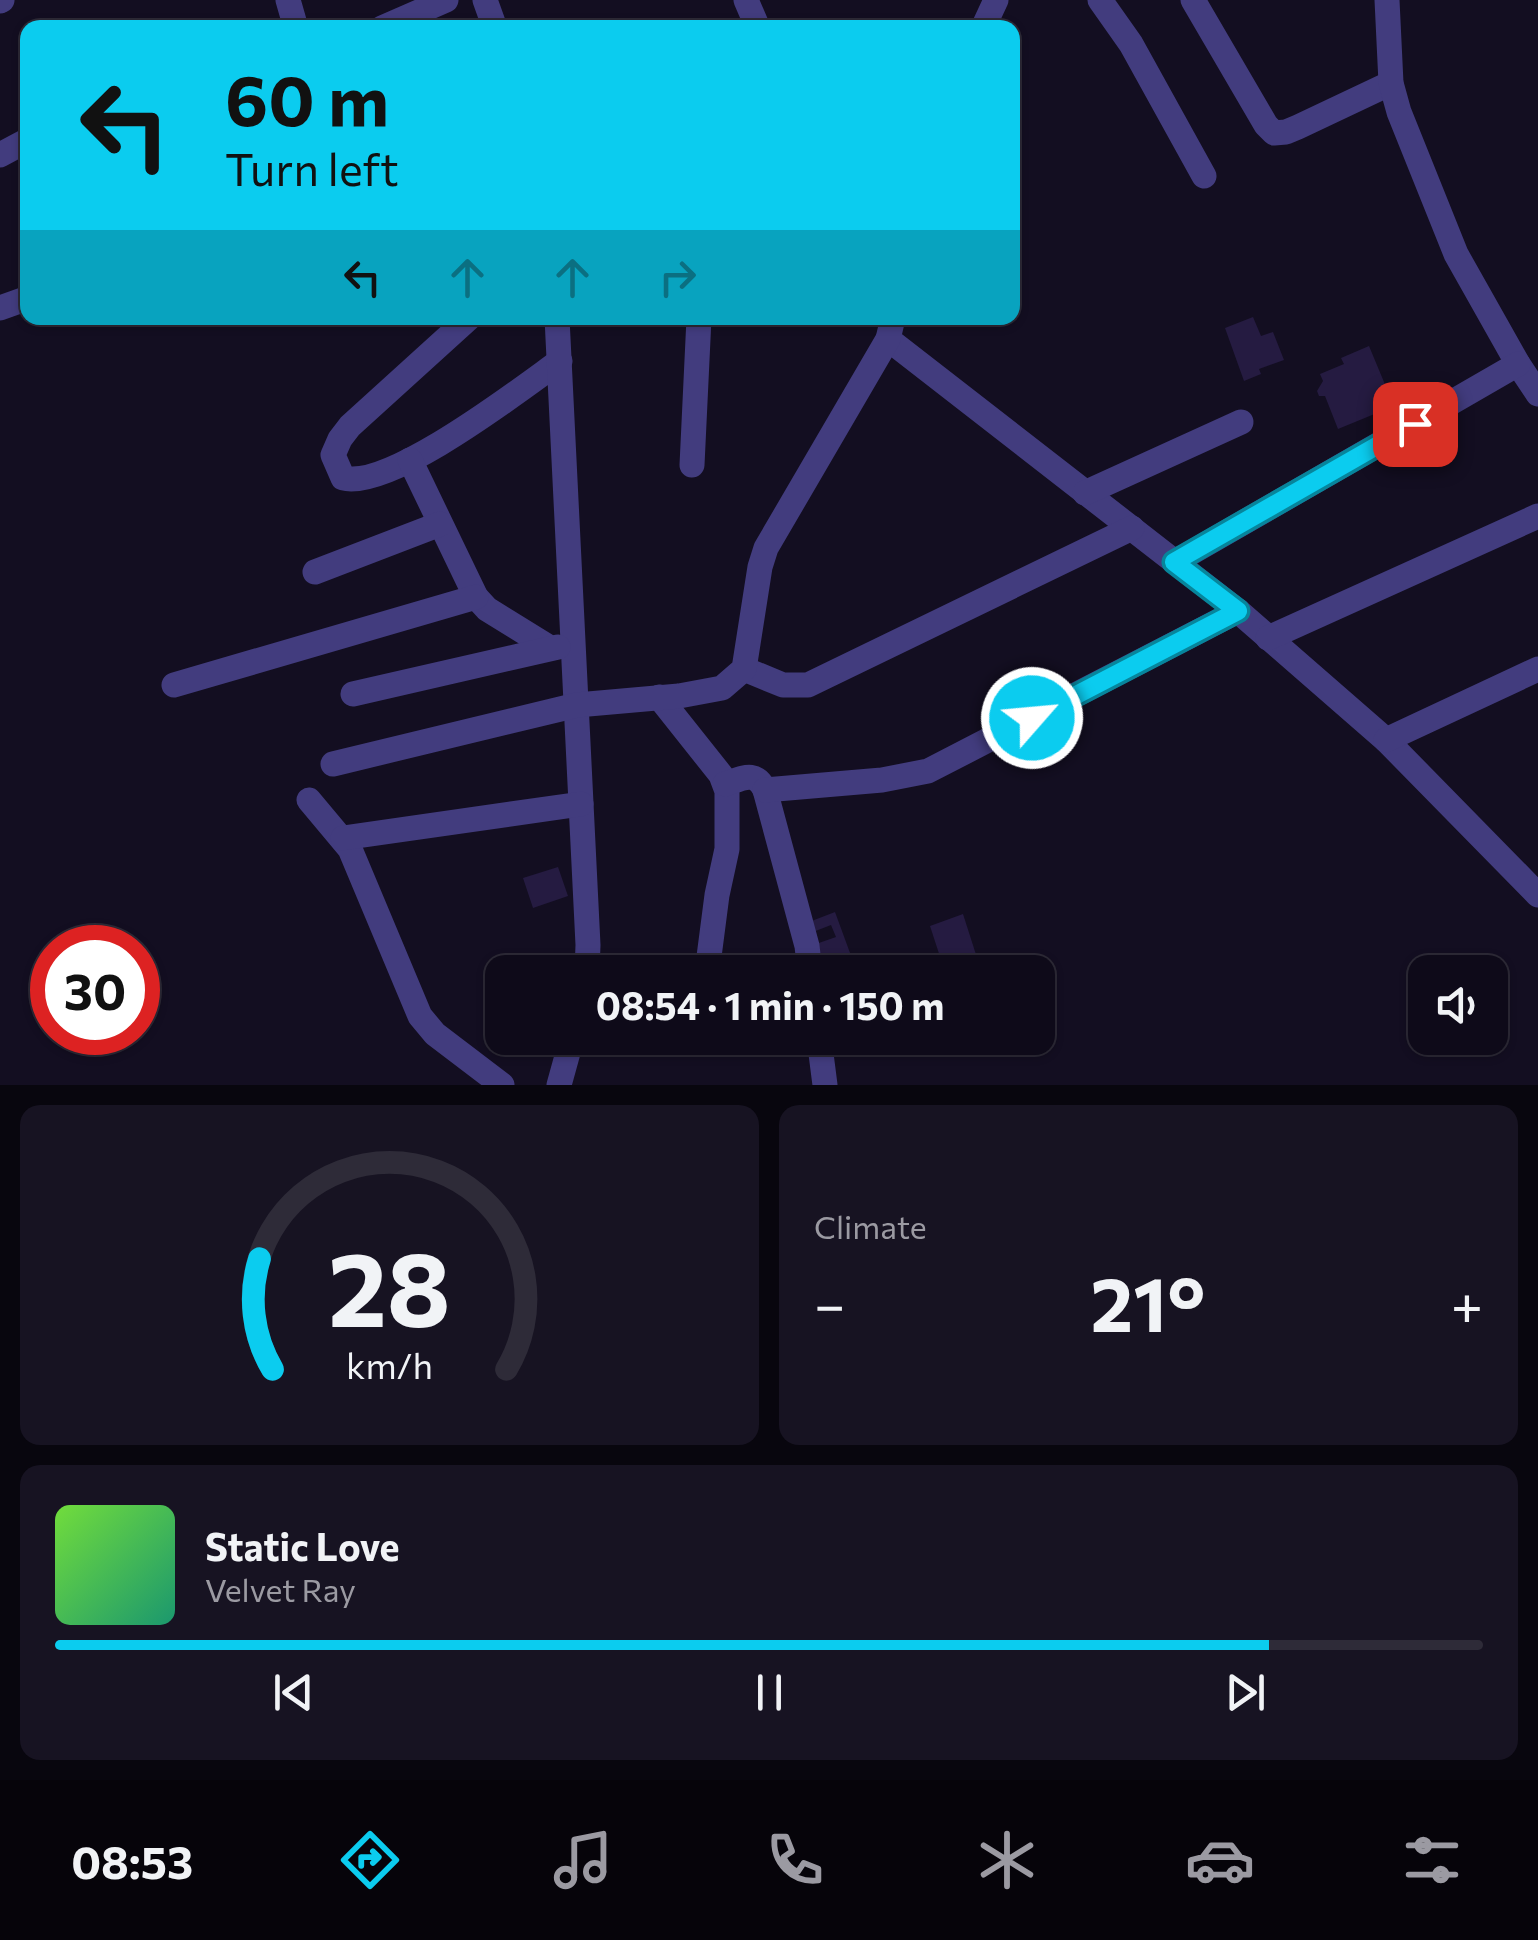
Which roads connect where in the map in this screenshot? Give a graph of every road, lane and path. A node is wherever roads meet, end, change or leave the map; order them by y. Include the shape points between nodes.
1 (446, 0) edge
2 (1100, 0) edge
3 (1193, 0) edge
4 (1387, 0) edge
5 (400, 20) edge
6 (1392, 83) junction
7 (1204, 176) dead end
8 (461, 325) edge
9 (557, 325) edge
10 (699, 325) edge
11 (891, 328) edge
12 (560, 361) junction
13 (1518, 364) junction
14 (1538, 394) edge
15 (1241, 422) dead end
16 (410, 460) junction
17 (692, 465) dead end
18 (1085, 492) junction
19 (1538, 516) edge
20 (440, 524) junction
21 (1132, 528) junction
22 (1174, 562) junction
23 (315, 572) dead end
24 (476, 597) junction
25 (1238, 611) junction
26 (1268, 638) junction
27 (561, 646) junction
28 (744, 669) junction
29 (1538, 669) edge
30 (174, 685) dead end
31 (353, 694) dead end
32 (669, 697) junction
33 (577, 704) junction
34 (1386, 740) junction
35 (333, 764) dead end
36 (743, 783) junction
37 (310, 800) dead end
38 (581, 804) junction
39 (343, 838) junction
40 (1538, 895) edge
41 (588, 955) edge
42 (709, 955) edge
43 (808, 955) edge
44 (567, 1055) edge
45 (822, 1055) edge
46 (502, 1085) edge
47 (559, 1085) edge
48 (826, 1085) edge

1 - 5 street
2 - 7 street
3 - 6 street via 1274,133
4 - 6 street
6 - 13 street via 1456,254
8 - 16 street via 350,426 333,455 343,478 354,481
9 - 12 street
10 - 17 street
11 - 18 street
11 - 28 street via 766,548
12 - 16 street
12 - 27 street
13 - 14 street
13 - 22 street
15 - 18 street
16 - 20 street
18 - 21 street
19 - 26 street
20 - 23 street
20 - 24 street
21 - 22 street
21 - 28 street via 808,685 783,685
22 - 25 street
24 - 27 street
24 - 30 street
25 - 26 street
25 - 36 street via 928,771 882,780
26 - 34 street
27 - 31 street
27 - 33 street
28 - 32 street via 722,688
29 - 34 street
32 - 33 street
32 - 36 street via 722,775
33 - 35 street
33 - 38 street
34 - 40 street
36 - 42 street
36 - 43 street
37 - 39 street
38 - 39 street
38 - 41 street
39 - 46 street via 420,1016
44 - 47 street
45 - 48 street

